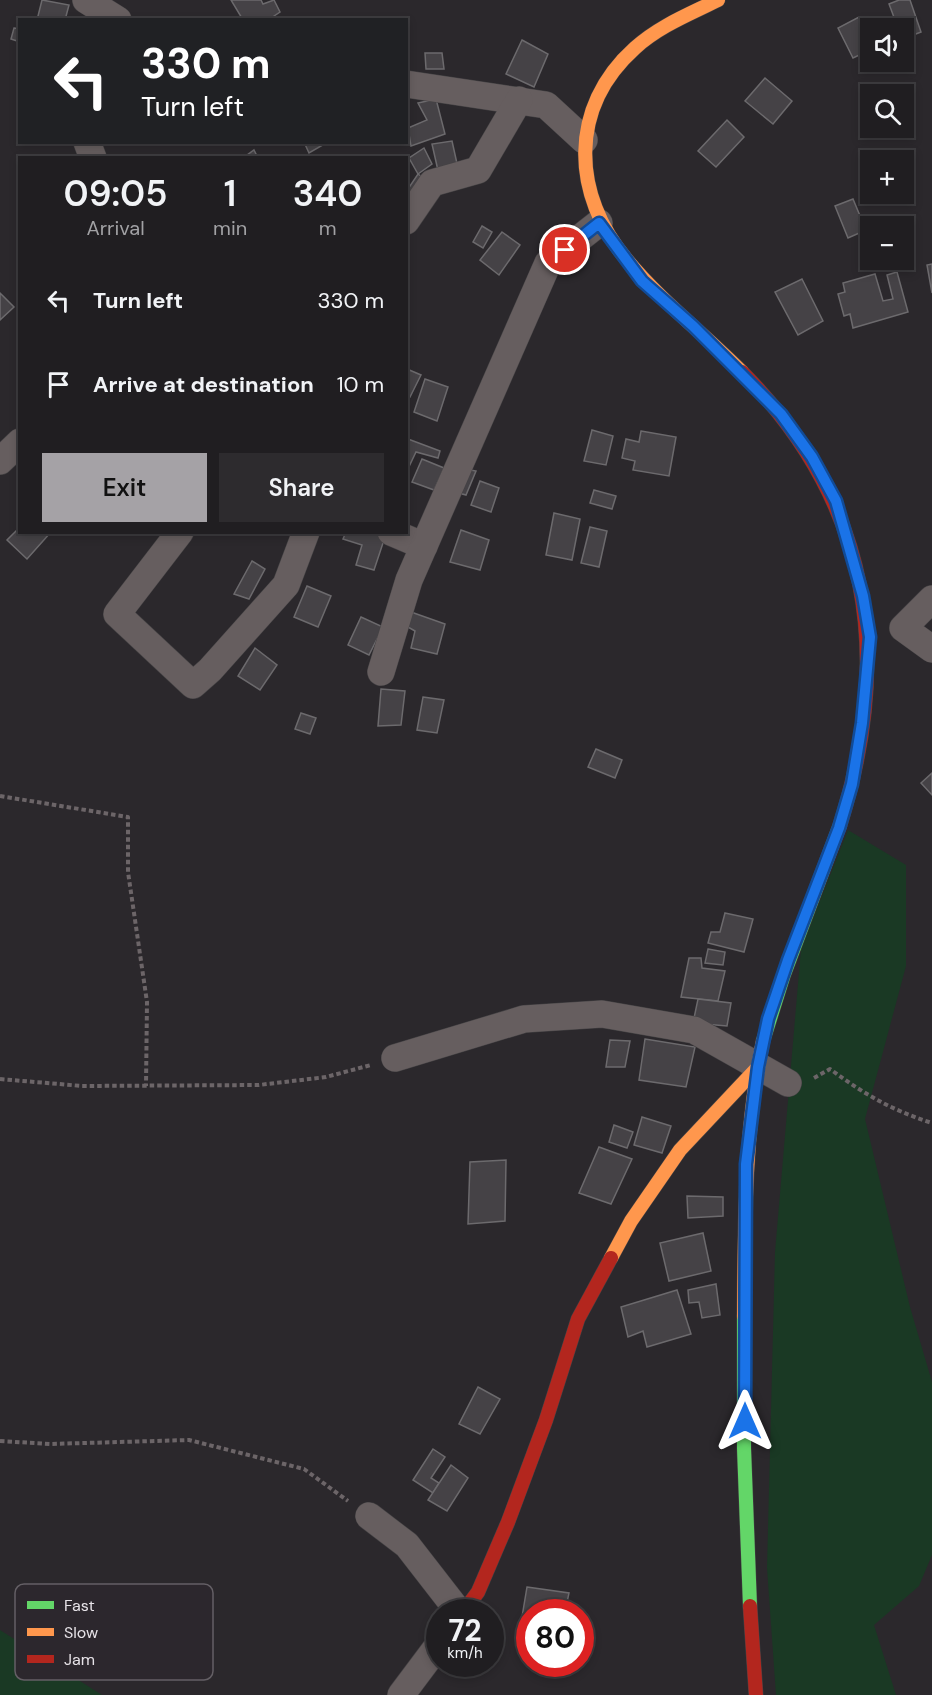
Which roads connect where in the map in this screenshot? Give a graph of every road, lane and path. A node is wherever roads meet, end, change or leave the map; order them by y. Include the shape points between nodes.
1 (86, 0) edge
2 (718, 0) edge
3 (114, 18) edge
4 (408, 84) edge
5 (519, 100) junction
6 (584, 140) junction
7 (408, 217) edge
8 (599, 223) junction
9 (18, 444) edge
10 (0, 461) edge
11 (178, 534) edge
12 (305, 534) edge
13 (395, 534) edge
14 (424, 546) junction
15 (932, 599) edge
16 (903, 628) junction
17 (870, 637) junction
18 (932, 649) edge
19 (381, 672) dead end
20 (0, 796) edge
21 (394, 1058) joint
22 (758, 1067) junction
23 (0, 1079) edge
24 (788, 1083) joint
25 (146, 1086) junction
26 (932, 1123) edge
27 (0, 1441) edge
28 (369, 1515) joint
29 (451, 1599) edge
30 (472, 1599) edge
31 (426, 1662) edge
32 (401, 1695) edge
33 (756, 1695) edge

1 - 3 street
2 - 6 main road via 651,35 616,64 602,87
4 - 5 street
5 - 6 street via 546,105
5 - 7 street via 478,170 432,183
6 - 8 main road via 590,196
8 - 14 street via 548,264
8 - 17 main road via 642,281 781,414 812,457 836,501 863,596
9 - 10 street
11 - 12 street via 117,614 193,685 286,585
13 - 14 street
14 - 19 street via 409,580
15 - 16 street
16 - 17 street
16 - 18 street
17 - 22 main road via 852,784 768,1019
20 - 25 path via 128,817 128,872 147,1002
21 - 22 street via 524,1019 602,1014 694,1030
21 - 25 path via 326,1077 259,1085
22 - 24 street
22 - 30 main road via 680,1149 631,1221 578,1319 508,1522
22 - 33 main road via 746,1164 744,1331 746,1510
23 - 25 path via 82,1086
24 - 26 path via 805,1083 830,1069 870,1098
27 - 28 path via 50,1444 189,1440 304,1469
28 - 29 street via 407,1545
31 - 32 street

